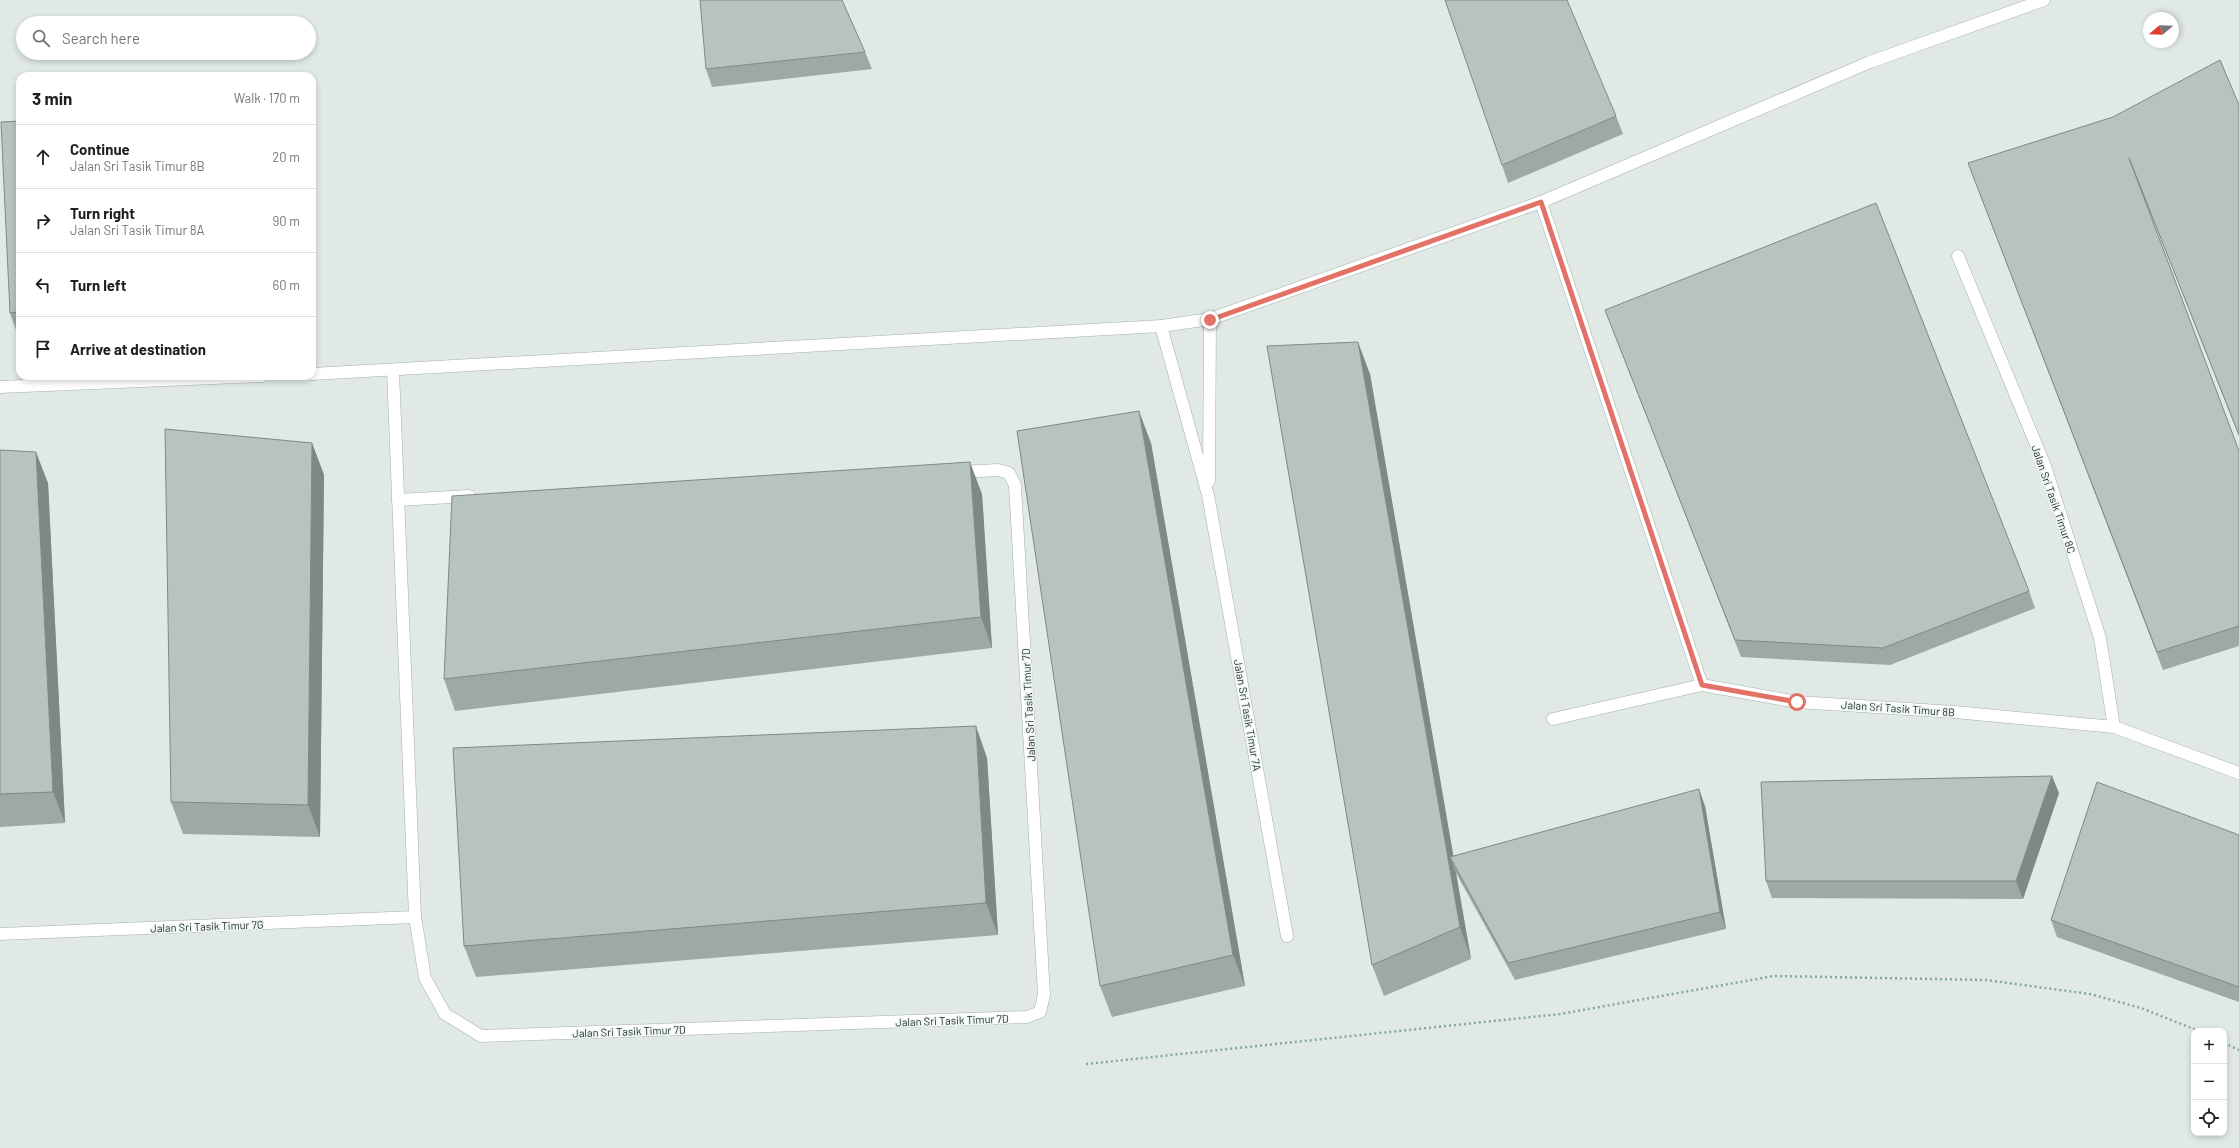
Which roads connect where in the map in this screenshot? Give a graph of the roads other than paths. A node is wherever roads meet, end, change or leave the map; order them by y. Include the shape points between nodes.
1 (2044, 0) edge
2 (1541, 202) junction
3 (1958, 256) dead end
4 (1210, 320) junction
5 (1161, 326) junction
6 (393, 371) junction
7 (316, 374) edge
8 (167, 380) edge
9 (0, 387) edge
10 (943, 473) edge
11 (1208, 495) junction
12 (485, 496) edge
13 (398, 500) junction
14 (1702, 685) junction
15 (1553, 719) dead end
16 (2114, 727) junction
17 (2239, 773) edge
18 (415, 917) junction
19 (0, 934) edge
20 (1288, 936) dead end

1 - 2 street via 1870,62
2 - 4 street
2 - 14 street
3 - 16 street, Jalan Sri Tasik Timur 8C via 2045,466 2100,638
4 - 5 street
4 - 11 street
5 - 6 street
5 - 11 street
6 - 7 street
6 - 13 street
8 - 9 street
10 - 18 street, Jalan Sri Tasik Timur 7D via 998,470 1009,474 1015,485 1044,995 1040,1012 1027,1017 480,1036 445,1014 424,978
11 - 20 street, Jalan Sri Tasik Timur 7A
12 - 13 street
13 - 18 street
14 - 15 street, Jalan Sri Tasik Timur 8B
14 - 16 street, Jalan Sri Tasik Timur 8B via 1797,702 1955,712
16 - 17 street, Jalan Sri Tasik Timur 8B
18 - 19 street, Jalan Sri Tasik Timur 7G

